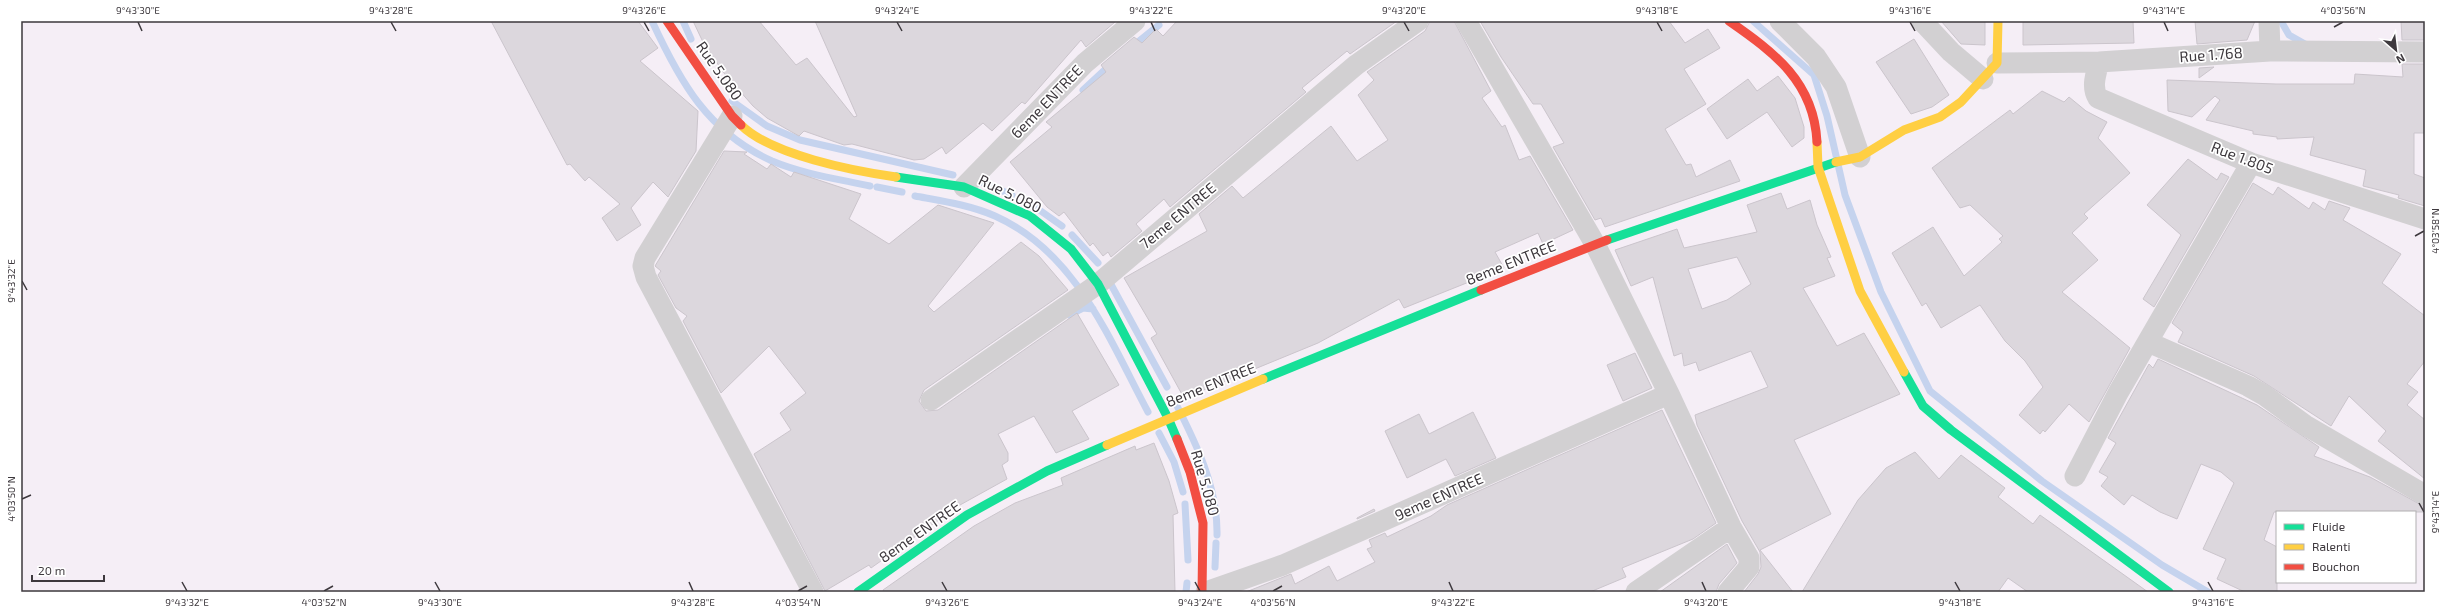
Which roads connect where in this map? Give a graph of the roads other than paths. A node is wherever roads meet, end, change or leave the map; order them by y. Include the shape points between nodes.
1 (667, 21) edge
2 (1135, 21) edge
3 (1418, 21) edge
4 (1466, 21) edge
5 (1729, 21) edge
6 (1780, 21) edge
7 (1922, 21) edge
8 (1998, 21) edge
9 (2269, 21) edge
10 (2270, 51) junction
11 (2425, 52) edge
12 (2099, 62) junction
13 (1997, 63) junction
14 (1982, 79) junction
15 (732, 116) junction
16 (1852, 158) junction
17 (2251, 163) junction
18 (1823, 165) junction
19 (964, 187) junction
20 (2425, 219) edge
21 (1595, 244) junction
22 (1098, 284) junction
23 (2148, 342) junction
24 (1669, 394) junction
25 (931, 400) dead end
26 (1168, 418) junction
27 (2075, 476) dead end
28 (2425, 495) edge
29 (1731, 527) junction
30 (813, 592) edge
31 (858, 592) edge
32 (1202, 592) edge
33 (1206, 592) edge
34 (1636, 592) edge
35 (1728, 592) edge
36 (2169, 592) edge

1 - 15 street, Rue 5.080
2 - 19 street, 6eme ENTREE via 1085,63
3 - 22 street, 7eme ENTREE via 1356,65
4 - 21 street
5 - 18 street via 1755,39 1792,72 1806,93 1816,125
6 - 16 street via 1816,57 1836,87
7 - 14 street via 1951,52
8 - 13 street
9 - 10 street
10 - 11 street, Rue 1.768
10 - 12 street, Rue 1.768
12 - 13 street, Rue 1.768
12 - 17 street, Rue 1.805 via 2094,86 2094,93 2098,98
13 - 14 street, 8eme ENTREE
14 - 16 street, 8eme ENTREE via 1961,102 1940,117 1904,130
15 - 19 street, Rue 5.080 via 747,131 772,145 830,164 873,174
15 - 30 street via 645,258 643,266 646,277
16 - 18 street, 8eme ENTREE
17 - 20 street, Rue 1.805
17 - 23 street
18 - 21 street, 8eme ENTREE
18 - 36 street via 1860,291 1923,406 1976,449
19 - 22 street, Rue 5.080 via 1030,216 1071,249
21 - 24 street
21 - 26 street, 8eme ENTREE
22 - 25 street, 7eme ENTREE
22 - 26 street, Rue 5.080
23 - 27 street
23 - 28 street via 2253,388 2305,425
24 - 29 street
24 - 33 street, 9eme ENTREE via 1283,565
26 - 31 street, 8eme ENTREE via 1047,471 967,515
26 - 32 street, Rue 5.080 via 1190,472 1203,523
29 - 34 street
29 - 35 street via 1750,564

